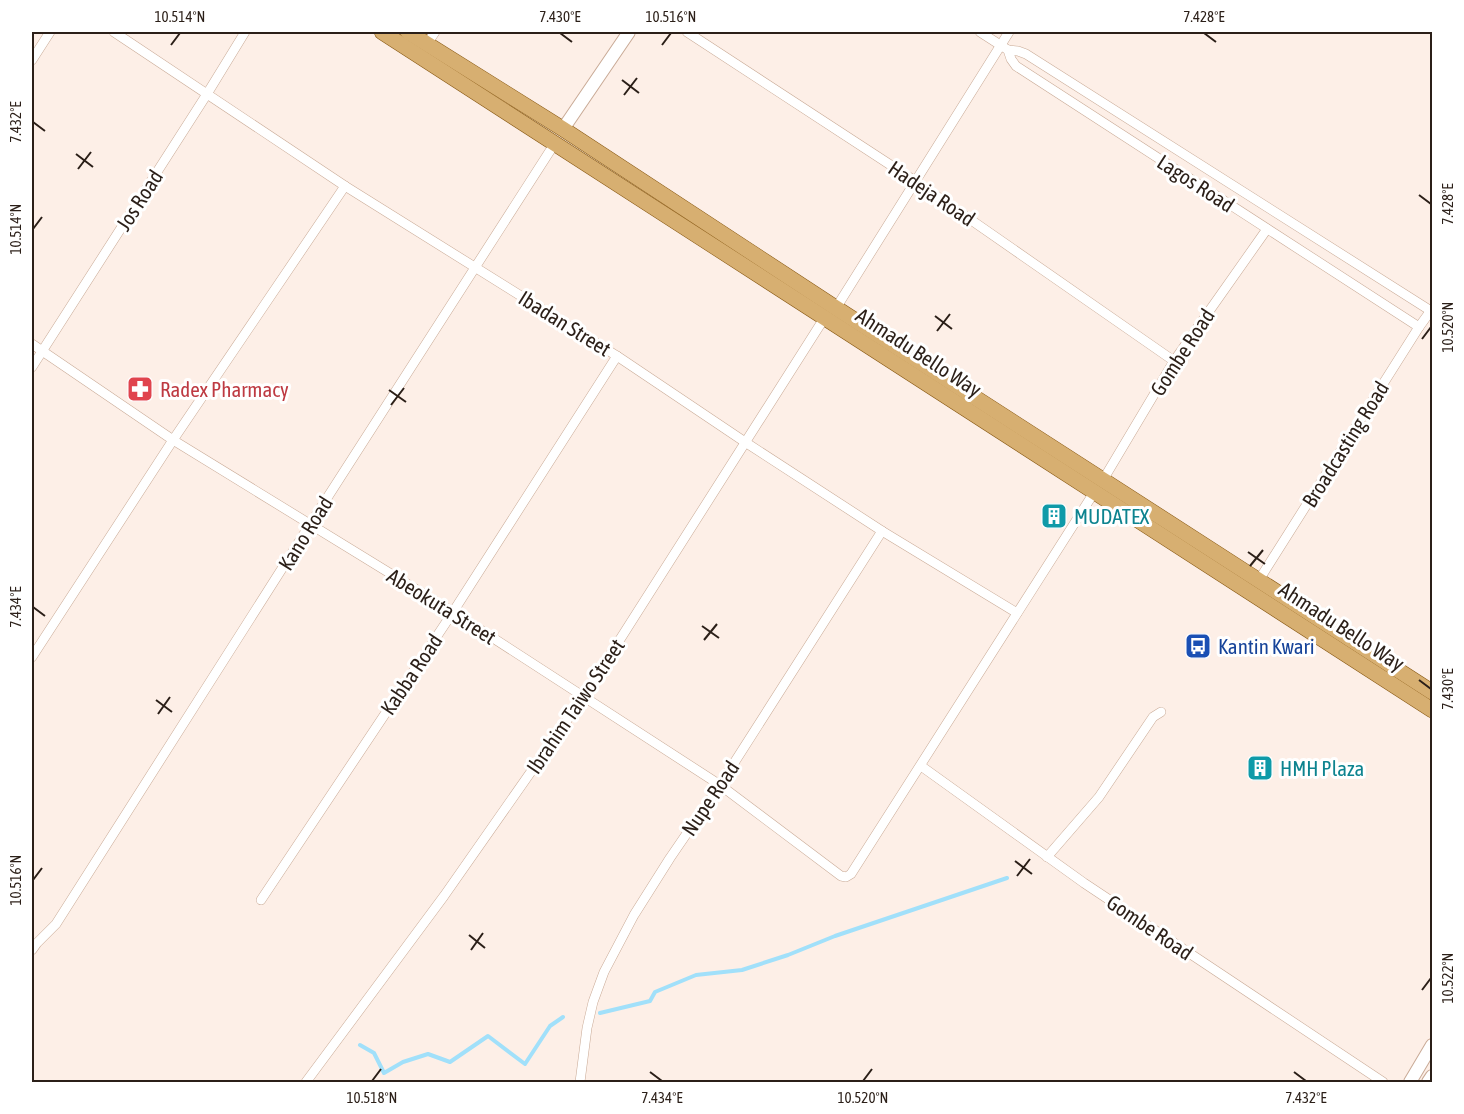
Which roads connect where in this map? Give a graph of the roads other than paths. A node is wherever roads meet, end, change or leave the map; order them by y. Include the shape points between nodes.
1 (50, 32) edge
2 (114, 32) edge
3 (244, 32) edge
4 (382, 32) edge
5 (408, 32) edge
6 (629, 32) edge
7 (687, 32) edge
8 (980, 32) edge
9 (1009, 32) edge
10 (431, 38) edge
11 (1004, 48) junction
12 (32, 60) edge
13 (207, 94) junction
14 (563, 129) junction
15 (555, 142) junction
16 (915, 181) junction
17 (345, 186) junction
18 (1267, 229) junction
19 (475, 267) junction
20 (1432, 310) edge
21 (831, 312) junction
22 (1419, 327) junction
23 (32, 344) edge
24 (42, 351) junction
25 (617, 356) junction
26 (1174, 361) junction
27 (32, 367) edge
28 (174, 440) junction
29 (745, 442) junction
30 (1099, 485) junction
31 (311, 523) junction
32 (882, 531) junction
33 (1259, 580) junction
34 (453, 612) junction
35 (1017, 613) junction
36 (32, 657) edge
37 (1432, 692) edge
38 (584, 696) junction
39 (1432, 710) edge
40 (1161, 711) dead end
41 (921, 766) junction
42 (720, 785) junction
43 (1047, 856) junction
44 (846, 877) joint
45 (261, 900) dead end
46 (34, 946) edge
47 (1432, 1045) edge
48 (1432, 1076) edge
49 (306, 1083) edge
50 (580, 1083) edge
51 (1383, 1083) edge
52 (1410, 1083) edge
53 (1428, 1083) edge

1 - 12 street
2 - 13 street, Ibadan Street
3 - 13 street, Jos Road
4 - 15 main road, Ahmadu Bello Way
5 - 10 main road, Ahmadu Bello Way
6 - 14 street
7 - 16 street, Hadeja Road
8 - 11 street, Lagos Road
9 - 11 street, Ibrahim Taiwo Street
10 - 14 main road, Ahmadu Bello Way
11 - 16 street, Ibrahim Taiwo Street
11 - 18 street, Lagos Road via 1016,66
11 - 20 street via 1026,54
13 - 17 street, Ibadan Street
13 - 24 street, Jos Road
14 - 21 main road, Ahmadu Bello Way
15 - 19 street, Kano Road
15 - 21 main road, Ahmadu Bello Way
16 - 21 street, Ibrahim Taiwo Street
16 - 26 street, Hadeja Road
17 - 19 street, Ibadan Street
17 - 28 street
18 - 22 street, Lagos Road
18 - 26 street, Gombe Road
19 - 25 street, Ibadan Street
19 - 31 street, Kano Road
20 - 22 street, Broadcasting Road
21 - 29 street, Ibrahim Taiwo Street
21 - 30 main road, Ahmadu Bello Way
22 - 33 street, Broadcasting Road
23 - 24 street, Abeokuta Street
24 - 27 street, Jos Road
24 - 28 street, Abeokuta Street
25 - 29 street, Ibadan Street
25 - 34 street, Kabba Road
26 - 30 street, Gombe Road
28 - 31 street, Abeokuta Street
28 - 36 street
29 - 32 street, Ibadan Street
29 - 38 street, Ibrahim Taiwo Street
30 - 33 main road, Ahmadu Bello Way
30 - 35 street, Gombe Road
30 - 39 main road, Ahmadu Bello Way
31 - 34 street, Abeokuta Street
31 - 46 street, Kano Road via 56,924
32 - 35 street, Ibadan Street
32 - 42 street, Nupe Road
33 - 37 main road, Ahmadu Bello Way
34 - 38 street, Abeokuta Street
34 - 45 street, Kabba Road
35 - 41 street, Gombe Road
38 - 42 street, Abeokuta Street
38 - 49 street, Ibrahim Taiwo Street
40 - 43 street via 1099,797
41 - 43 street, Gombe Road
41 - 44 street, Gombe Road via 852,874
42 - 44 street, Abeokuta Street
42 - 50 street, Nupe Road via 634,915 604,972 587,1028
43 - 51 street, Gombe Road
47 - 52 street
48 - 53 street

